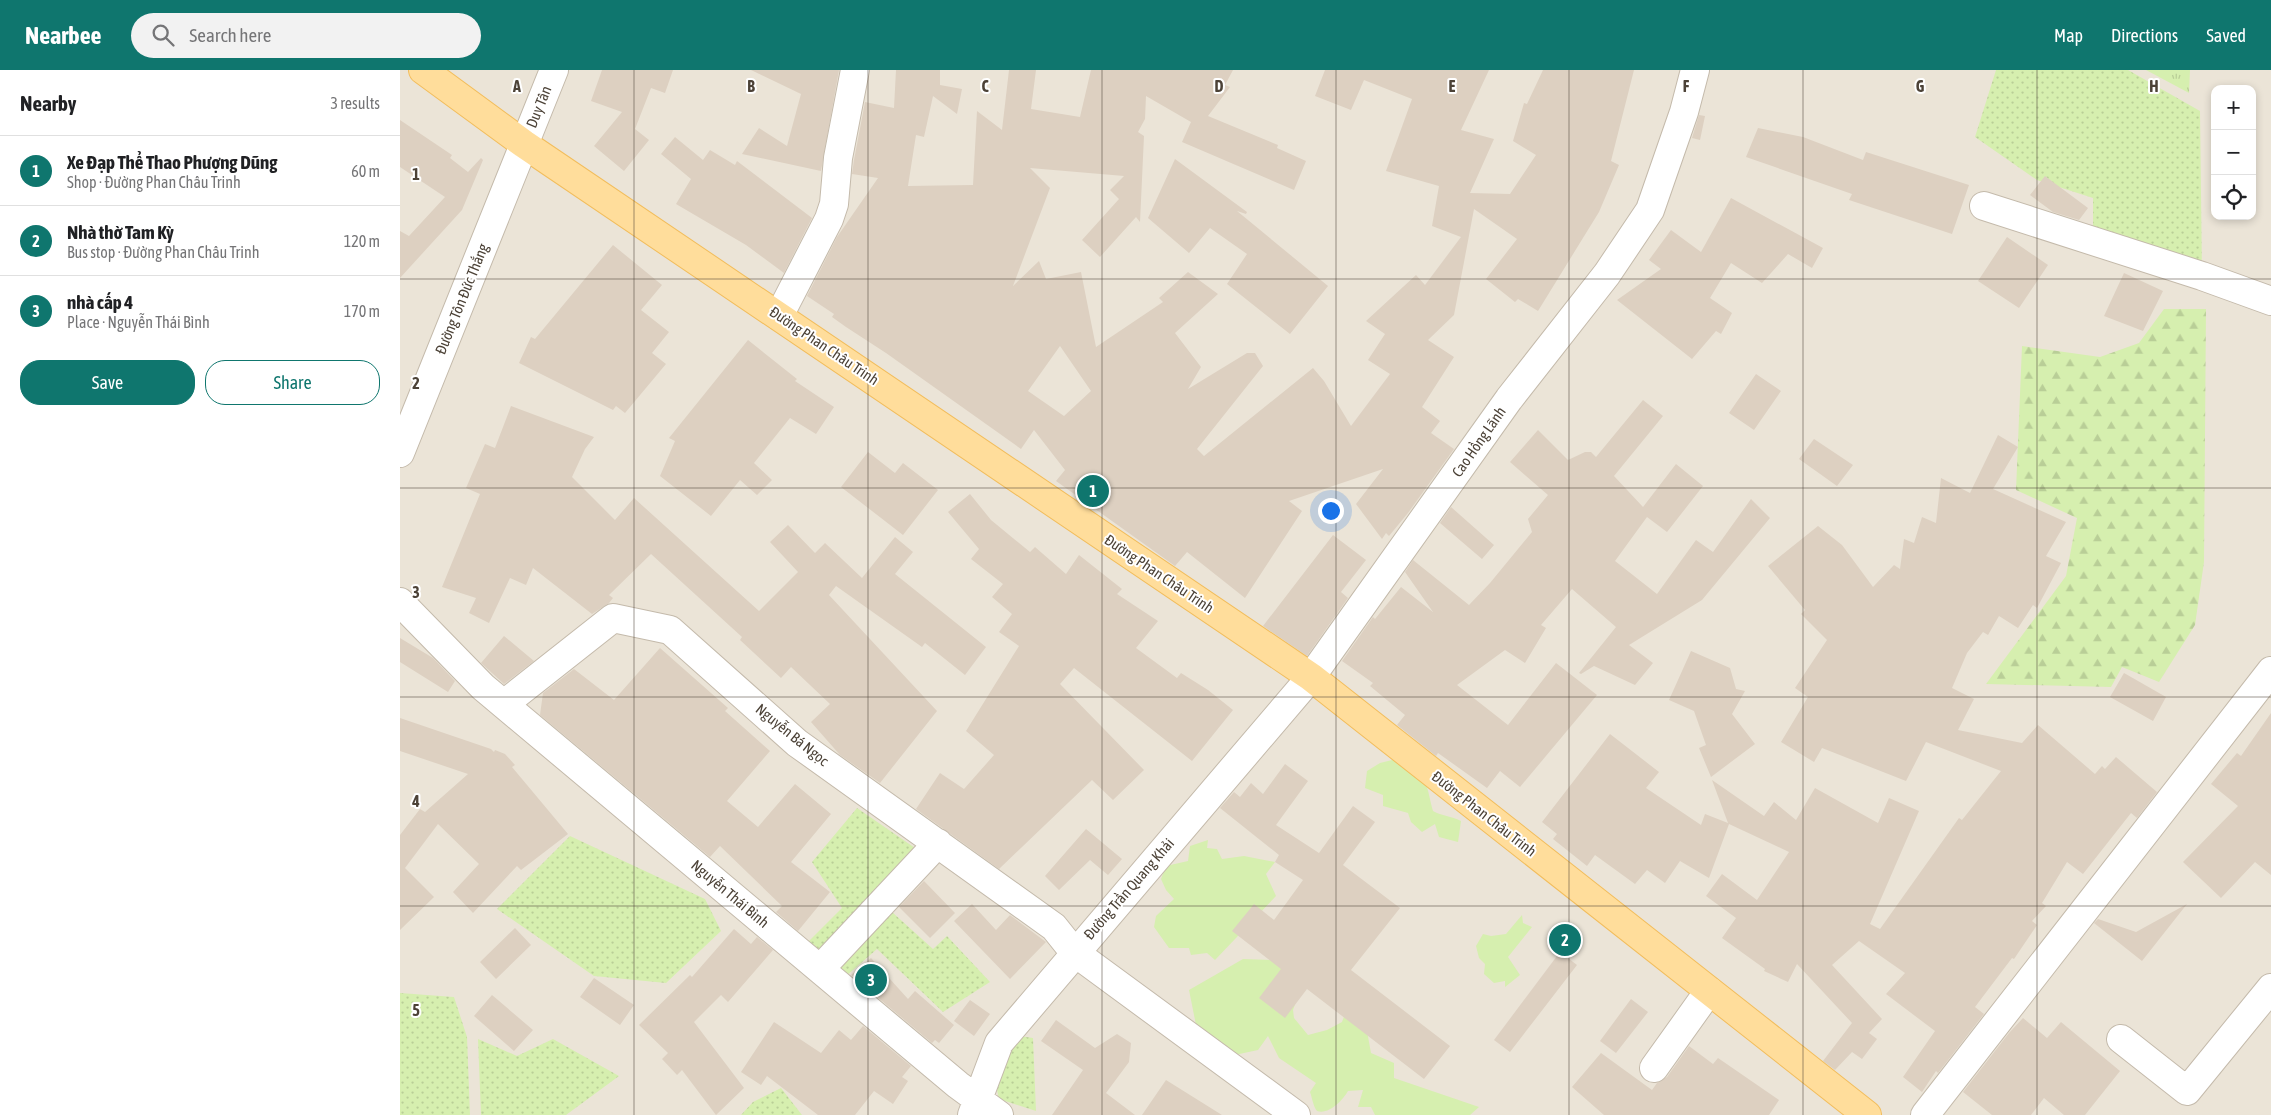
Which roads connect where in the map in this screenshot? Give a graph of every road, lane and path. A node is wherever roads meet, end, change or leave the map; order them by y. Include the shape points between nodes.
1 (423, 70) edge
2 (554, 70) edge
3 (855, 70) edge
4 (1695, 70) edge
5 (524, 144) junction
6 (1984, 206) dead end
7 (2271, 301) edge
8 (779, 316) junction
9 (400, 453) edge
10 (400, 602) edge
11 (2271, 671) edge
12 (1311, 677) junction
13 (504, 704) junction
14 (938, 843) junction
15 (1074, 952) junction
16 (820, 969) junction
17 (2271, 988) edge
18 (1709, 991) junction
19 (2121, 1039) dead end
20 (1654, 1068) dead end
21 (983, 1110) edge
22 (1296, 1115) edge
23 (1867, 1115) edge
24 (1925, 1115) edge

1 - 5 main road, Đường Phan Châu Trinh
2 - 5 street, Duy Tân
3 - 8 street via 838,158 834,204
4 - 12 street, Cao Hồng Lãnh via 1650,210 1607,274 1509,399
5 - 8 main road, Đường Phan Châu Trinh
5 - 9 street, Đường Tôn Đức Thắng
6 - 7 street
8 - 12 main road, Đường Phan Châu Trinh
10 - 13 street, Nguyễn Thái Bình via 483,687
11 - 24 street
12 - 15 street, Đường Trần Quang Khải
12 - 18 main road, Đường Phan Châu Trinh
13 - 14 street, Nguyễn Bá Ngọc via 613,618 670,630 797,743
13 - 16 street, Nguyễn Thái Bình
14 - 15 street, Nguyễn Bá Ngọc via 1054,927
14 - 16 street
15 - 21 street, Đường Trần Quang Khải via 999,1043
15 - 22 street, Nguyễn Bá Ngọc
16 - 21 street, Nguyễn Thái Bình
17 - 19 street via 2187,1091
18 - 20 street
18 - 23 main road, Đường Phan Châu Trinh

